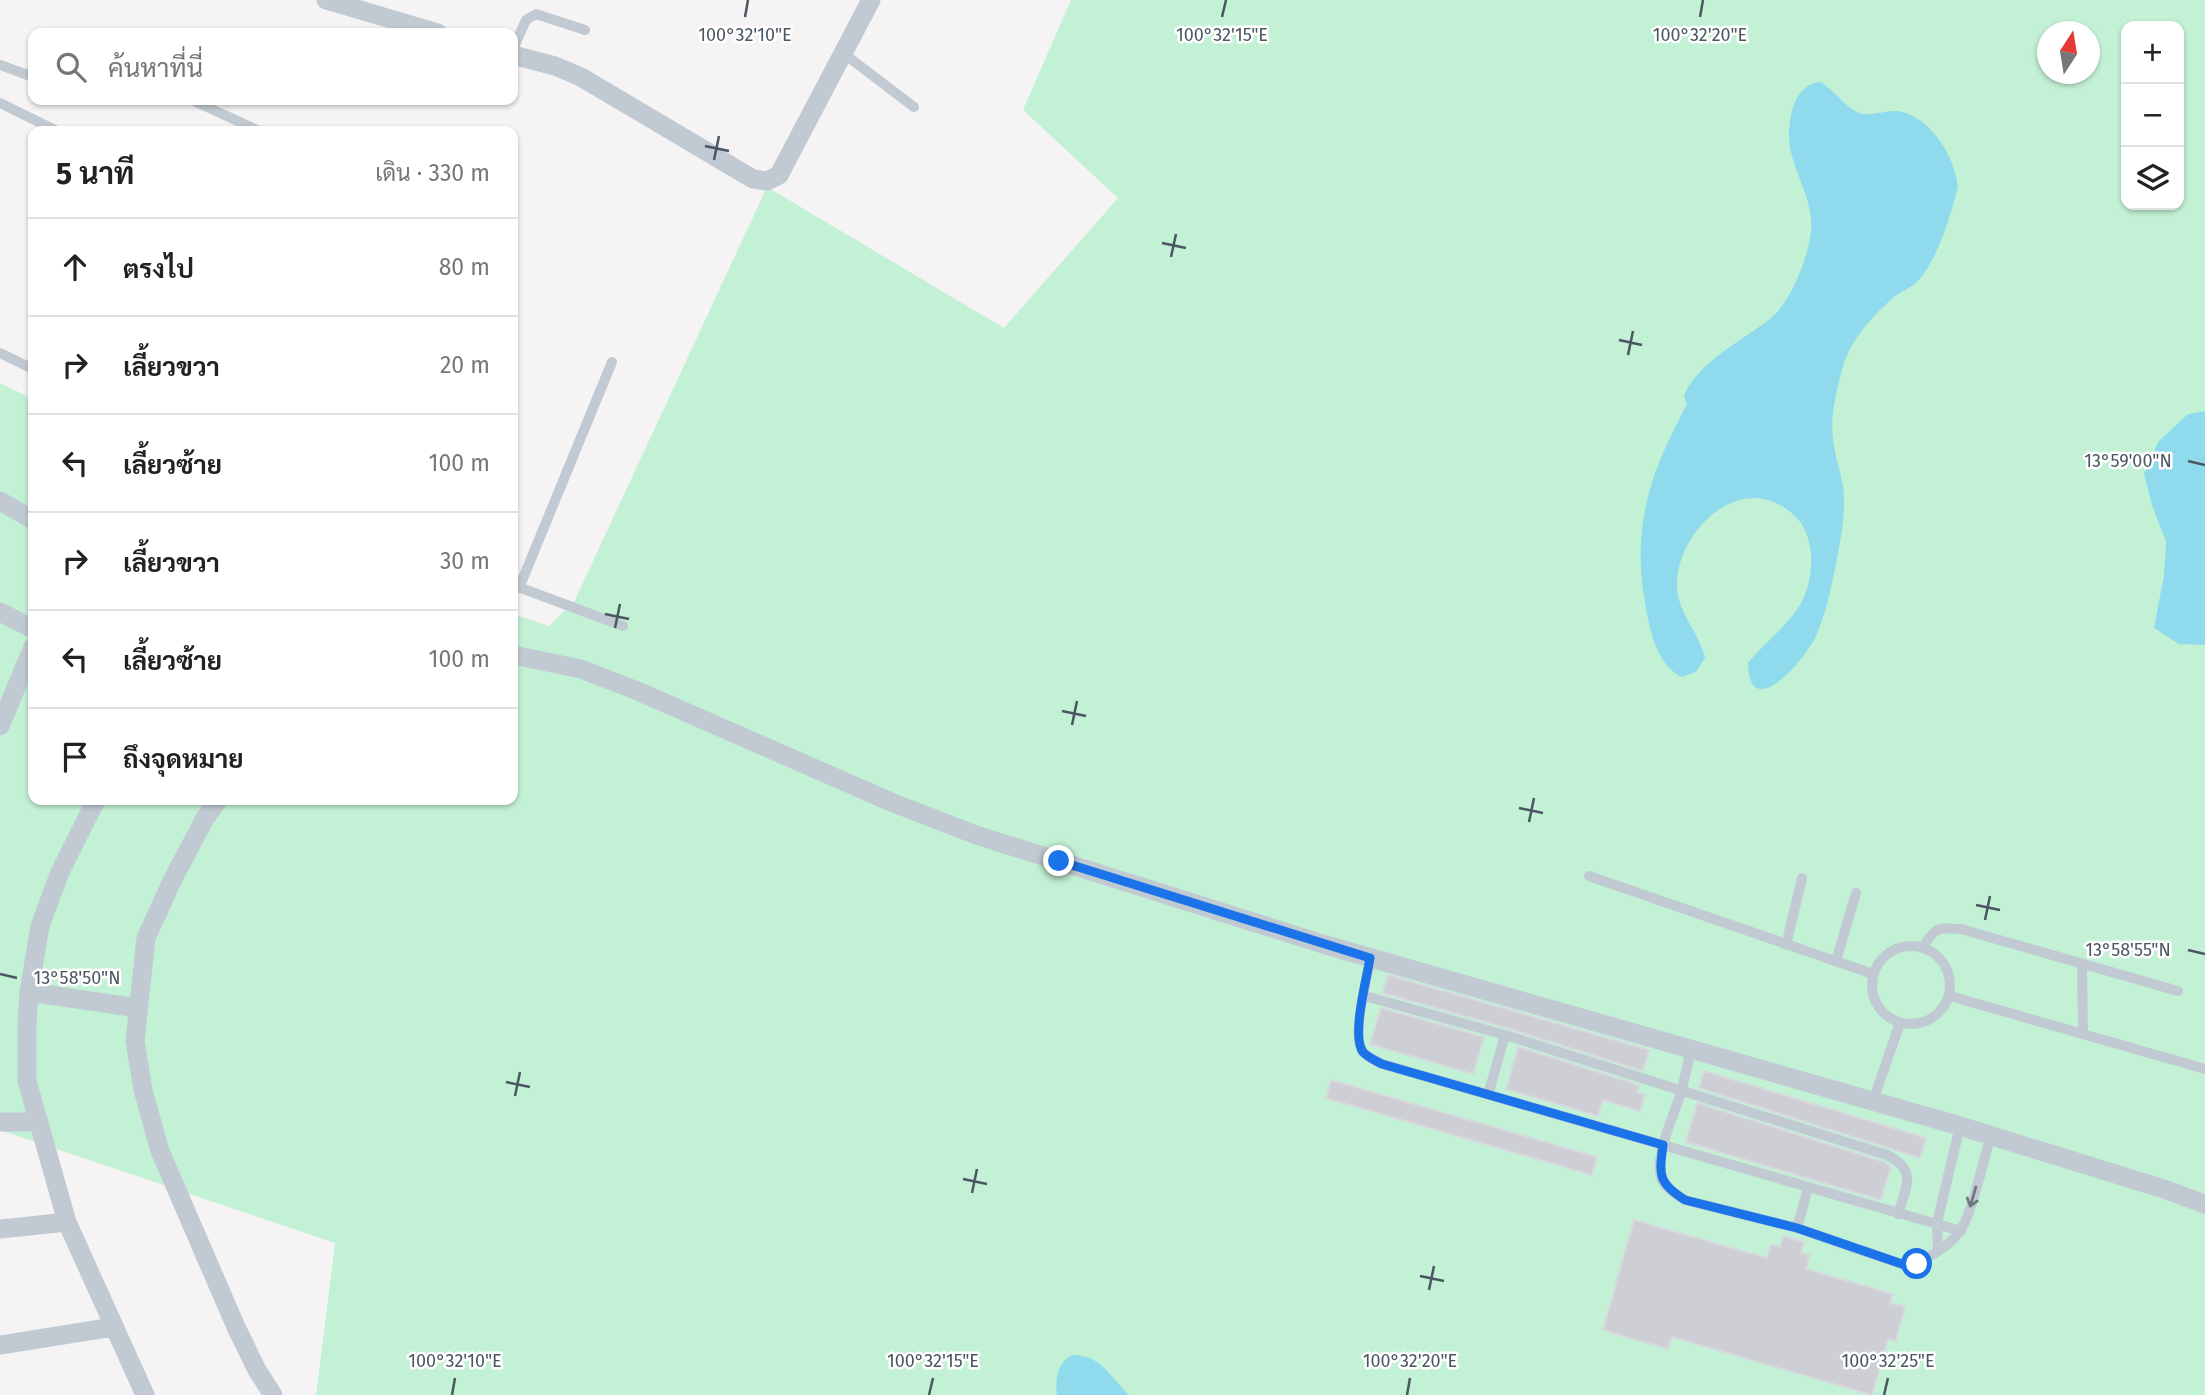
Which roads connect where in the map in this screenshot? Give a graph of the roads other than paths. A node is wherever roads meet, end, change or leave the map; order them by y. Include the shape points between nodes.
1 (326, 0) edge
2 (871, 0) edge
3 (358, 4) edge
4 (424, 28) edge
5 (585, 30) dead end
6 (518, 38) edge
7 (843, 54) junction
8 (518, 56) edge
9 (0, 65) edge
10 (28, 75) edge
11 (0, 103) edge
12 (203, 105) edge
13 (914, 107) dead end
14 (47, 126) edge
15 (248, 126) edge
16 (0, 353) edge
17 (611, 362) dead end
18 (28, 367) edge
19 (0, 501) edge
20 (28, 517) edge
21 (518, 582) edge
22 (518, 588) edge
23 (0, 612) edge
24 (28, 626) edge
25 (623, 626) dead end
26 (518, 656) edge
27 (28, 659) edge
28 (0, 726) edge
29 (94, 805) edge
30 (214, 805) edge
31 (1589, 876) dead end
32 (1802, 878) dead end
33 (1856, 893) dead end
34 (1786, 945) junction
35 (1923, 947) junction
36 (1370, 958) junction
37 (1836, 961) junction
38 (2082, 964) junction
39 (1873, 974) junction
40 (2178, 991) dead end
41 (29, 992) junction
42 (1365, 996) junction
43 (1950, 996) junction
44 (138, 1008) junction
45 (1900, 1023) junction
46 (2083, 1034) junction
47 (1505, 1035) junction
48 (1691, 1048) junction
49 (2205, 1069) edge
50 (1682, 1090) junction
51 (1488, 1095) junction
52 (1873, 1101) junction
53 (0, 1122) edge
54 (39, 1122) junction
55 (1960, 1126) junction
56 (1991, 1135) junction
57 (1663, 1145) junction
58 (1808, 1188) junction
59 (2205, 1204) edge
60 (1898, 1214) junction
61 (67, 1222) junction
62 (1937, 1223) junction
63 (1797, 1228) junction
64 (0, 1229) edge
65 (1961, 1231) junction
66 (1938, 1249) junction
67 (113, 1327) junction
68 (0, 1345) edge
69 (145, 1395) edge
70 (274, 1395) edge

1 - 3 street
2 - 7 street
3 - 4 street
5 - 6 lane via 536,14 526,20
7 - 8 street via 779,175 767,181 753,179 581,77
7 - 13 lane
9 - 10 lane
11 - 14 lane
12 - 15 lane
16 - 18 lane
17 - 21 lane
19 - 20 street
22 - 25 lane
23 - 24 street
26 - 36 street via 581,668 976,835
27 - 28 street
29 - 41 street via 60,872 40,926
30 - 44 street via 146,938
31 - 34 lane
32 - 34 lane
33 - 37 lane
34 - 37 lane
35 - 38 lane via 1938,928 1961,929
35 - 39 lane via 1902,947 1884,956
35 - 43 lane via 1940,957 1950,976
36 - 42 lane
36 - 48 street
37 - 39 lane
38 - 40 lane
38 - 46 lane
39 - 45 lane via 1873,994 1883,1012
41 - 44 street
41 - 54 street via 27,1081
42 - 47 lane
42 - 51 lane via 1359,1026 1364,1054 1382,1064
43 - 45 lane via 1939,1013 1921,1023
43 - 46 lane
44 - 70 street via 135,1041 160,1151 236,1327
45 - 52 lane
46 - 49 lane
47 - 50 lane
47 - 51 lane
48 - 50 lane
48 - 52 street
50 - 57 lane
50 - 60 lane via 1901,1162 1907,1184
51 - 57 lane
52 - 55 street
53 - 54 street
54 - 61 street
55 - 56 street
55 - 62 lane
56 - 59 street
56 -> 65 lane
57 - 58 lane
57 - 63 lane via 1662,1181 1685,1200
58 - 60 lane
58 - 63 lane
60 - 62 lane
61 - 64 street
61 - 67 street
62 - 65 lane
62 - 66 lane
63 - 66 lane via 1905,1265 1917,1264
65 - 66 lane
67 - 68 street
67 - 69 street

